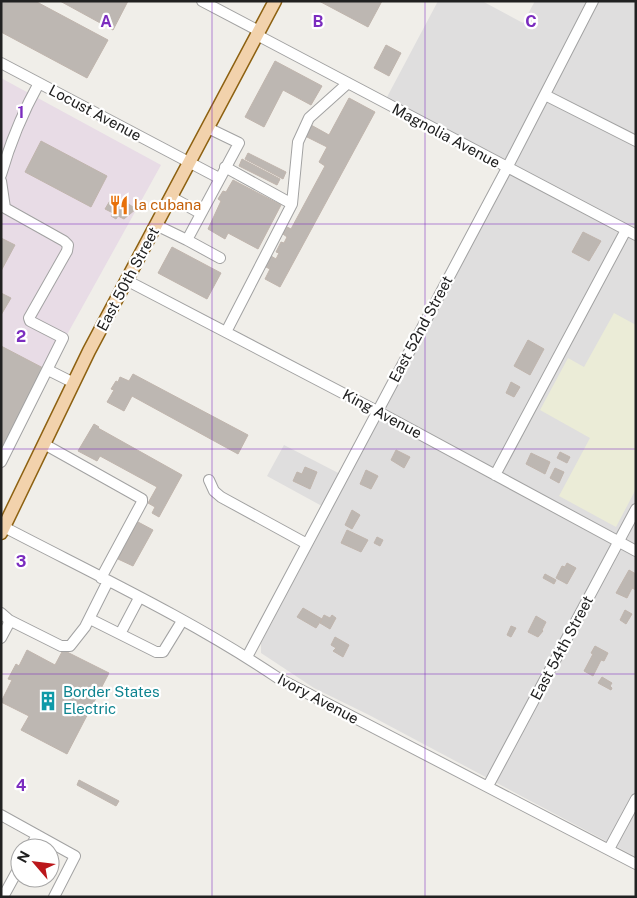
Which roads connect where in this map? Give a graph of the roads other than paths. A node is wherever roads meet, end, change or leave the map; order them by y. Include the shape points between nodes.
1 (202, 1) edge
2 (275, 1) edge
3 (593, 1) edge
4 (258, 33) junction
5 (1, 63) edge
6 (39, 83) junction
7 (348, 83) junction
8 (545, 95) junction
9 (208, 128) junction
10 (636, 141) edge
11 (189, 162) junction
12 (225, 167) junction
13 (507, 168) junction
14 (1, 175) edge
15 (219, 178) junction
16 (1, 181) edge
17 (171, 198) junction
18 (292, 204) junction
19 (200, 213) junction
20 (156, 225) junction
21 (631, 233) edge
22 (187, 240) junction
23 (220, 258) dead end
24 (126, 280) junction
25 (226, 332) junction
26 (48, 370) junction
27 (74, 383) junction
28 (377, 411) junction
29 (44, 444) junction
30 (1, 462) edge
31 (495, 475) junction
32 (210, 480) dead end
33 (636, 509) edge
34 (2, 530) edge
35 (618, 542) junction
36 (308, 544) junction
37 (636, 551) edge
38 (104, 580) junction
39 (139, 598) junction
40 (5, 617) edge
41 (90, 618) junction
42 (182, 621) junction
43 (120, 634) junction
44 (1, 638) edge
45 (247, 657) junction
46 (488, 786) junction
47 (636, 799) edge
48 (1, 815) edge
49 (37, 835) junction
50 (35, 838) edge
51 (609, 850) junction
52 (636, 864) edge
53 (10, 884) edge
54 (3, 897) edge
55 (54, 897) edge

1 - 4 street, Magnolia Avenue
2 - 4 main road, East 50th Street
3 - 8 street, East 52nd Street
4 - 7 street, Magnolia Avenue
4 - 9 main road, East 50th Street
5 - 6 street, Locust Avenue
6 - 11 street, Locust Avenue
6 - 14 street via 30,98
7 - 13 street, Magnolia Avenue
7 - 18 street via 309,118 298,142
8 - 10 street
8 - 13 street, East 52nd Street
9 - 11 main road, East 50th Street
9 - 12 street via 239,143
11 - 15 street, Locust Avenue
11 - 17 main road, East 50th Street
12 - 15 street
12 - 18 street
13 - 21 street, Magnolia Avenue
13 - 28 street, East 52nd Street
15 - 19 street
16 - 26 street via 4,208 68,245 29,318 63,338
17 - 19 street
17 - 20 main road, East 50th Street
18 - 25 street
19 - 22 street
20 - 22 street
20 - 24 main road, East 50th Street
21 - 31 street
22 - 23 street
24 - 25 street, King Avenue
24 - 27 main road, East 50th Street
25 - 28 street, King Avenue
26 - 27 street
26 - 30 street
27 - 29 main road, East 50th Street
28 - 31 street, King Avenue
28 - 36 street, East 52nd Street
29 - 34 main road, East 50th Street
29 - 38 street via 142,499
31 - 35 street, King Avenue
32 - 36 street via 214,491 221,497
33 - 35 street, East 54th Street
34 - 38 street, Ivory Avenue
35 - 37 street, King Avenue
35 - 46 street, East 54th Street
36 - 45 street, East 52nd Street
38 - 39 street, Ivory Avenue
38 - 41 street
39 - 42 street, Ivory Avenue
39 - 43 street
40 - 41 street via 61,646 70,646
40 - 44 street via 8,625
41 - 43 street
42 - 43 street via 163,652 156,652
42 - 45 street, Ivory Avenue
45 - 46 street, Ivory Avenue via 278,678
46 - 51 street, Ivory Avenue
47 - 51 street
48 - 49 street
49 - 50 street
49 - 55 street via 76,856
51 - 52 street, Ivory Avenue
53 - 54 street

